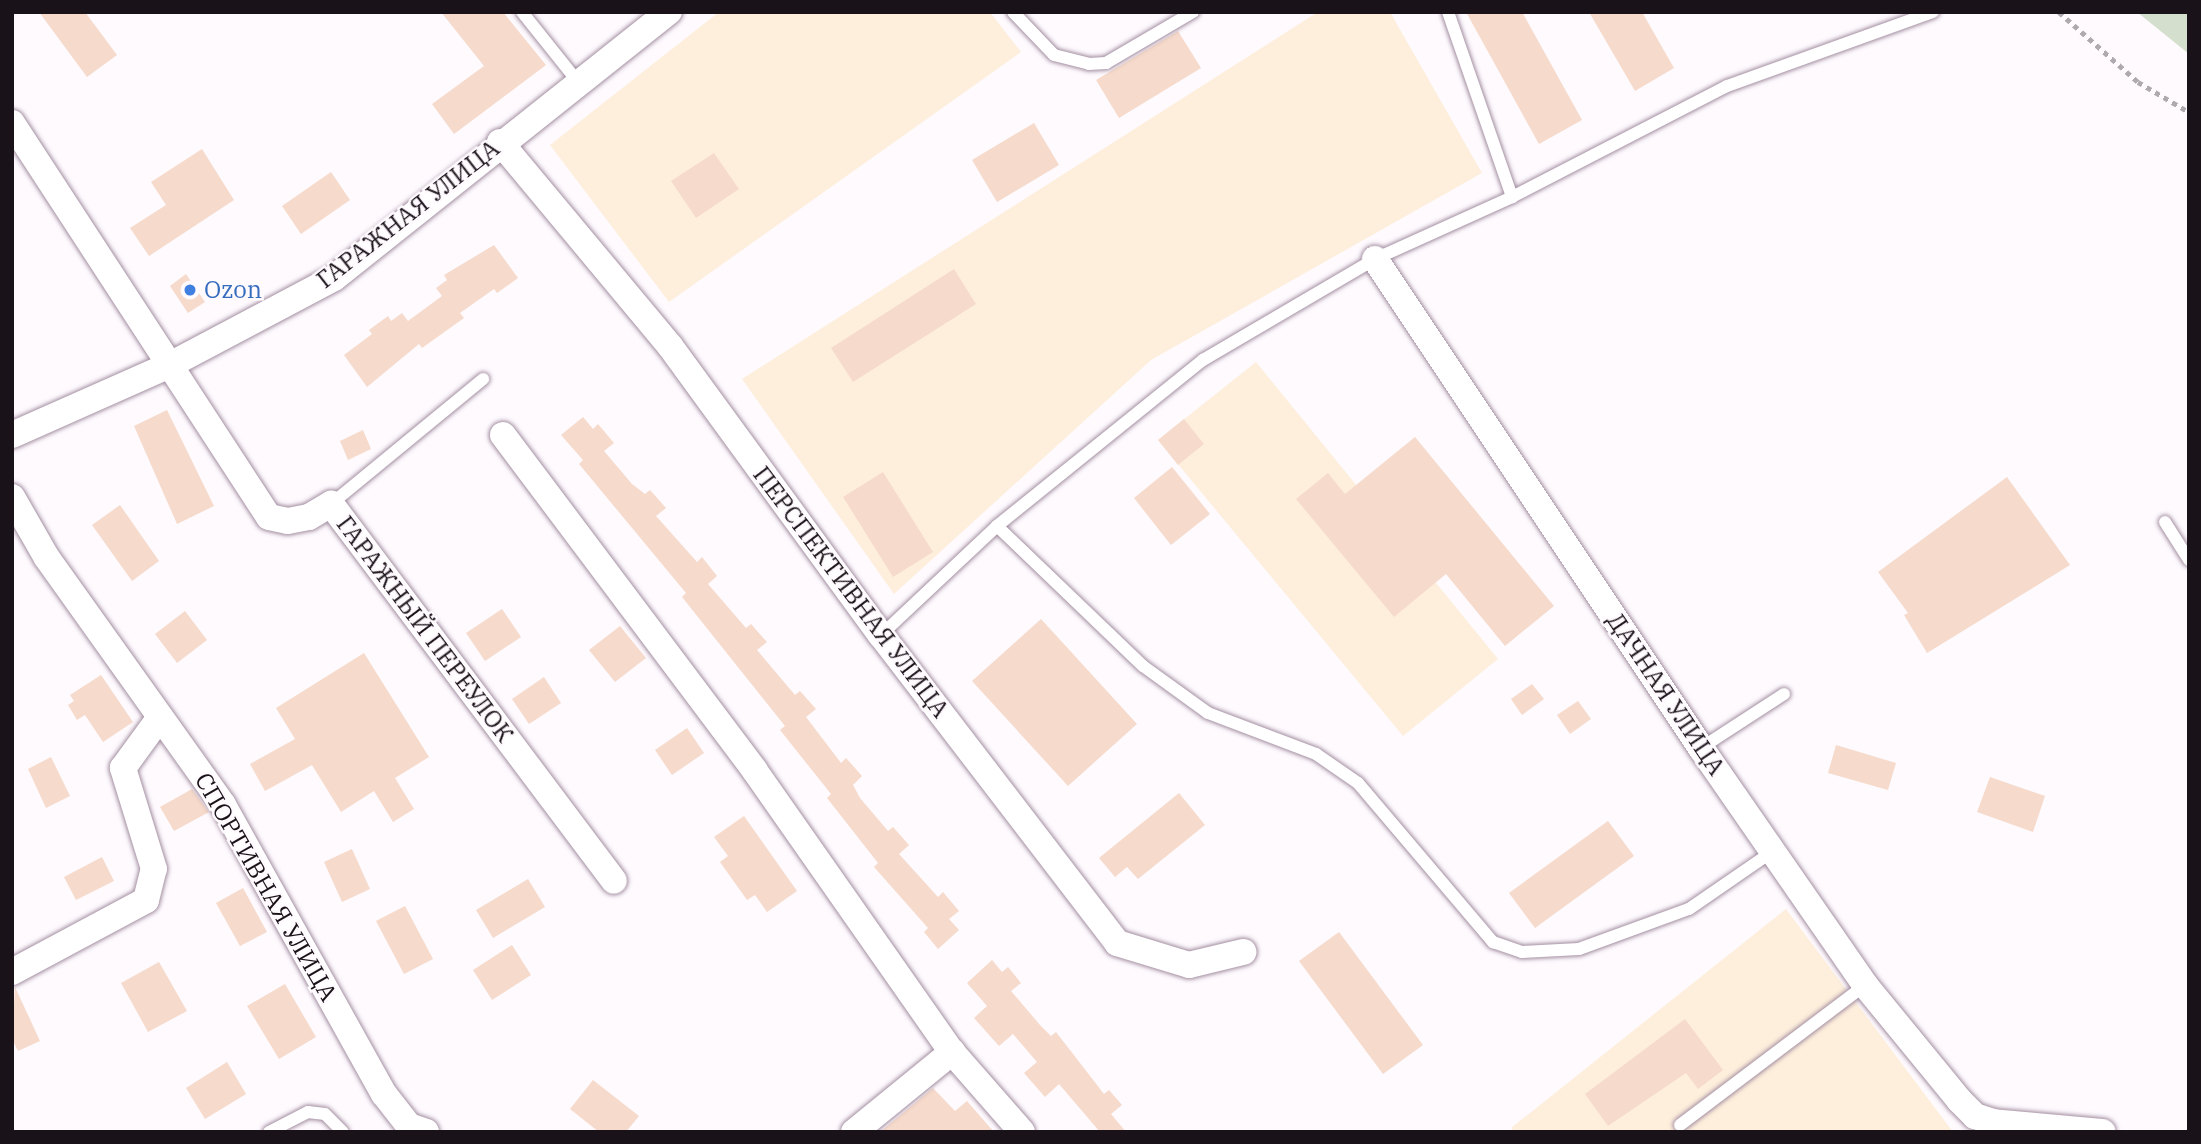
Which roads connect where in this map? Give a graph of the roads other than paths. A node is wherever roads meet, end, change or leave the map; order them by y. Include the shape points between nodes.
1 (523, 12) edge
2 (668, 12) edge
3 (1013, 12) edge
4 (1193, 12) edge
5 (1448, 12) edge
6 (1933, 12) edge
7 (578, 82) junction
8 (12, 123) edge
9 (500, 142) junction
10 (1512, 197) junction
11 (1375, 259) junction
12 (168, 366) junction
13 (483, 379) dead end
14 (12, 435) edge
15 (503, 435) dead end
16 (12, 497) edge
17 (331, 505) junction
18 (2165, 522) dead end
19 (997, 526) junction
20 (2189, 560) edge
21 (881, 635) junction
22 (1784, 694) dead end
23 (160, 717) junction
24 (1701, 748) junction
25 (1773, 851) junction
26 (614, 881) dead end
27 (1243, 952) dead end
28 (12, 972) edge
29 (1866, 985) junction
30 (952, 1052) junction
31 (1680, 1125) dead end
32 (415, 1130) edge
33 (269, 1132) edge
34 (343, 1132) edge
35 (854, 1132) edge
36 (1022, 1132) edge
37 (2103, 1132) edge

1 - 7 lane
2 - 7 street, ГАРАЖНАЯ УЛИЦА
3 - 4 lane via 1054,55 1089,65 1106,62
5 - 10 lane
6 - 10 lane via 1727,86
7 - 9 street, ГАРАЖНАЯ УЛИЦА
8 - 12 street, ГАРАЖНЫЙ ПЕРЕУЛОК
9 - 12 street, ГАРАЖНАЯ УЛИЦА via 334,278
9 - 21 street, ПЕРСПЕКТИВНАЯ УЛИЦА via 670,346
10 - 11 lane
11 - 19 lane via 1203,360
11 - 24 street, ДАЧНАЯ УЛИЦА
12 - 14 street, ГАРАЖНАЯ УЛИЦА
12 - 17 street, ГАРАЖНЫЙ ПЕРЕУЛОК via 269,517 288,521 309,517
13 - 17 lane
15 - 30 street via 755,771
16 - 23 street, СПОРТИВНАЯ УЛИЦА via 47,558
17 - 26 street, ГАРАЖНЫЙ ПЕРЕУЛОК
18 - 20 lane
19 - 21 lane
19 - 25 lane via 1143,666 1208,713 1316,754 1358,783 1493,942 1522,952 1579,949 1689,909
21 - 27 street, ПЕРСПЕКТИВНАЯ УЛИЦА via 1117,943 1189,965
22 - 24 lane
23 - 28 street via 123,768 155,869 146,900
23 - 32 street, СПОРТИВНАЯ УЛИЦА via 223,805 384,1094
24 - 25 street, ДАЧНАЯ УЛИЦА
25 - 29 street, ДАЧНАЯ УЛИЦА
29 - 31 lane
29 - 37 street, ДАЧНАЯ УЛИЦА via 1976,1115 1993,1122
30 - 35 street
30 - 36 street
33 - 34 lane via 308,1112 325,1114

